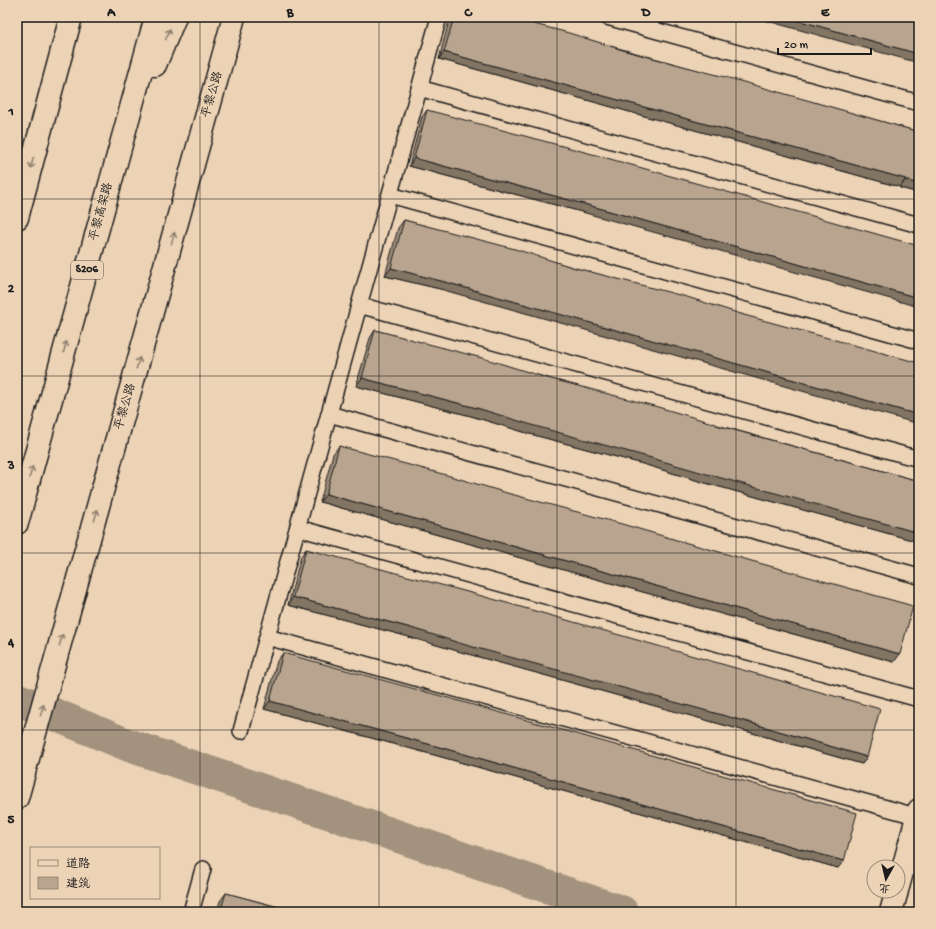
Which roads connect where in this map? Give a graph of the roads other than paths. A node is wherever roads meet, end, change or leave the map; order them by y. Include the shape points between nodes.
1 (57, 17) edge
2 (71, 17) edge
3 (156, 17) edge
4 (175, 17) edge
5 (234, 17) edge
6 (439, 17) edge
7 (607, 17) edge
8 (420, 88) junction
9 (919, 103) edge
10 (41, 130) junction
11 (120, 148) junction
12 (390, 195) junction
13 (17, 218) edge
14 (919, 225) edge
15 (359, 304) junction
16 (919, 341) edge
17 (329, 414) junction
18 (919, 458) edge
19 (17, 523) edge
20 (298, 528) junction
21 (919, 576) edge
22 (267, 637) junction
23 (919, 699) edge
24 (241, 731) dead end
25 (17, 798) edge
26 (919, 815) edge
27 (906, 860) edge
28 (203, 869) dead end
29 (895, 899) edge
30 (191, 912) edge
31 (891, 912) edge

1 - 10 main road
2 - 10 main road
3 - 11 main road, 平黎高架路 / S206
11 -> 4 main road
25 -> 5 main road, 平黎公路
6 - 8 lane
7 - 9 lane
8 - 12 lane
8 - 14 lane
10 -> 13 main road
19 -> 11 main road, 平黎高架路 / S206
12 - 15 lane
12 - 16 lane
15 - 17 lane
15 - 18 lane
17 - 20 lane
17 - 21 lane
20 - 22 lane
20 - 23 lane
22 - 24 lane
22 - 26 lane
26 - 27 main road
28 - 30 lane
29 - 31 main road

